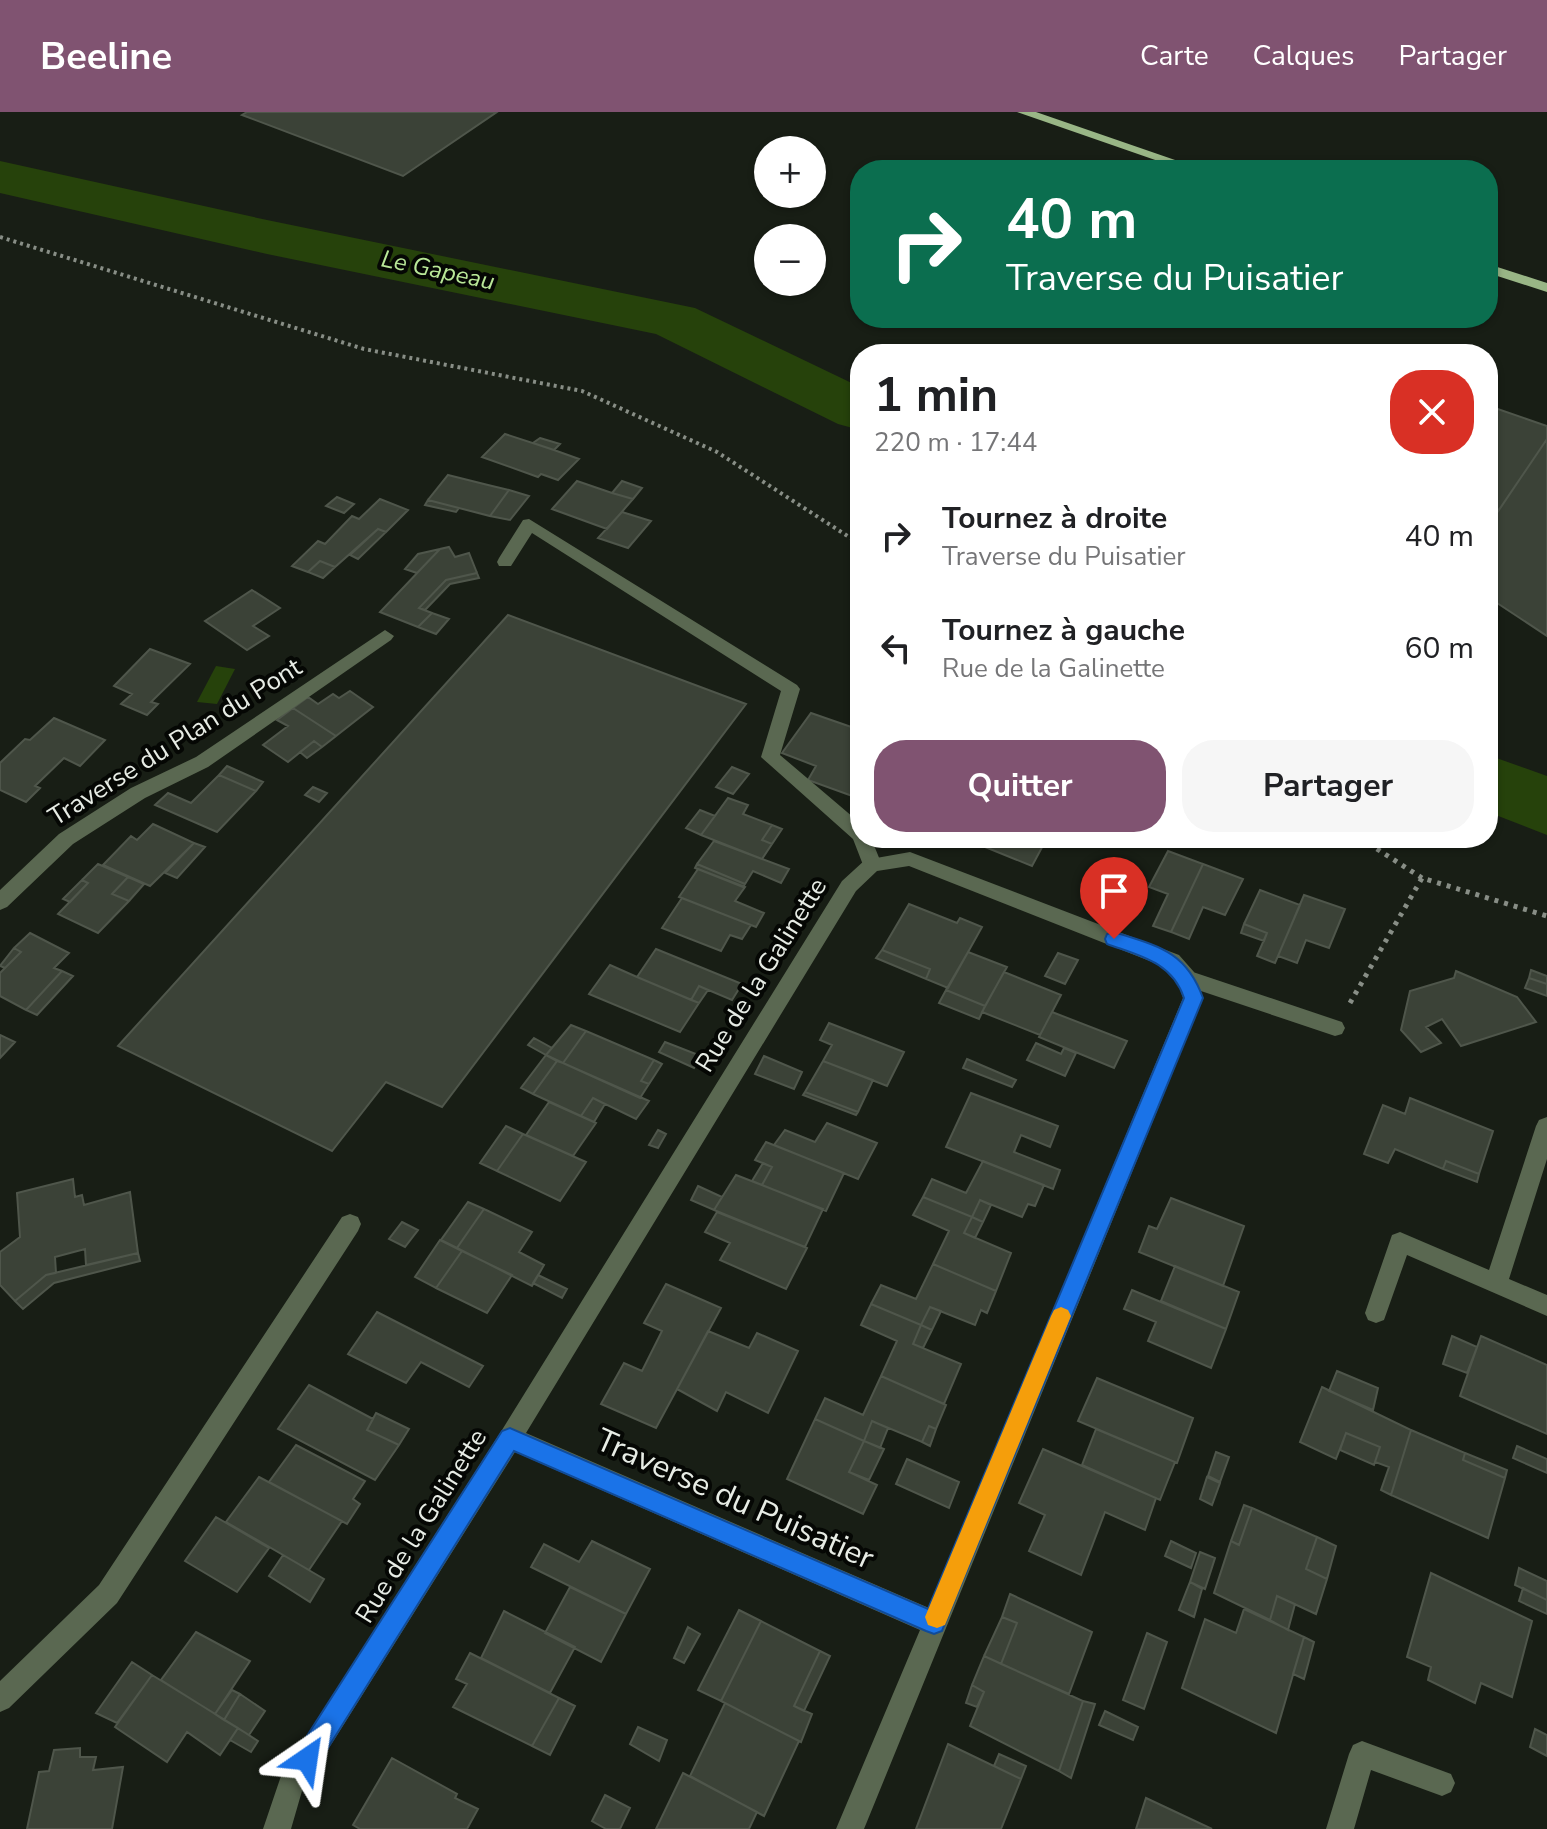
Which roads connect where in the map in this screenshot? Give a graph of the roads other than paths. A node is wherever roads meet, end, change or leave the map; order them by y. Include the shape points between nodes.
1 (1023, 112) edge
2 (1167, 160) edge
3 (1498, 271) edge
4 (1547, 288) edge
5 (505, 562) dead end
6 (385, 636) dead end
7 (850, 826) edge
8 (866, 848) edge
9 (872, 865) junction
10 (0, 902) edge
11 (1187, 978) junction
12 (1335, 1028) road end
13 (1547, 1126) edge
14 (350, 1224) dead end
15 (1496, 1284) junction
16 (1547, 1306) edge
17 (1376, 1313) dead end
18 (510, 1438) junction
19 (934, 1623) junction
20 (0, 1699) edge
21 (1442, 1783) dead end
22 (277, 1829) edge
23 (850, 1829) edge
24 (1340, 1829) edge

1 - 2 main road
3 - 4 main road
5 - 7 street via 529,524 791,689 770,757
6 - 10 street, Traverse du Plan du Pont via 202,762 138,793 66,839
8 - 9 street
9 - 11 street via 910,859 1172,961
9 - 18 street, Rue de la Galinette via 849,886
11 - 12 street
11 - 19 street via 1193,998
13 - 15 street
14 - 20 street via 108,1594
15 - 16 street
15 - 17 street via 1400,1242
18 - 19 street, Traverse du Puisatier
18 - 22 street, Rue de la Galinette via 290,1785
19 - 23 street
21 - 24 street via 1362,1754

